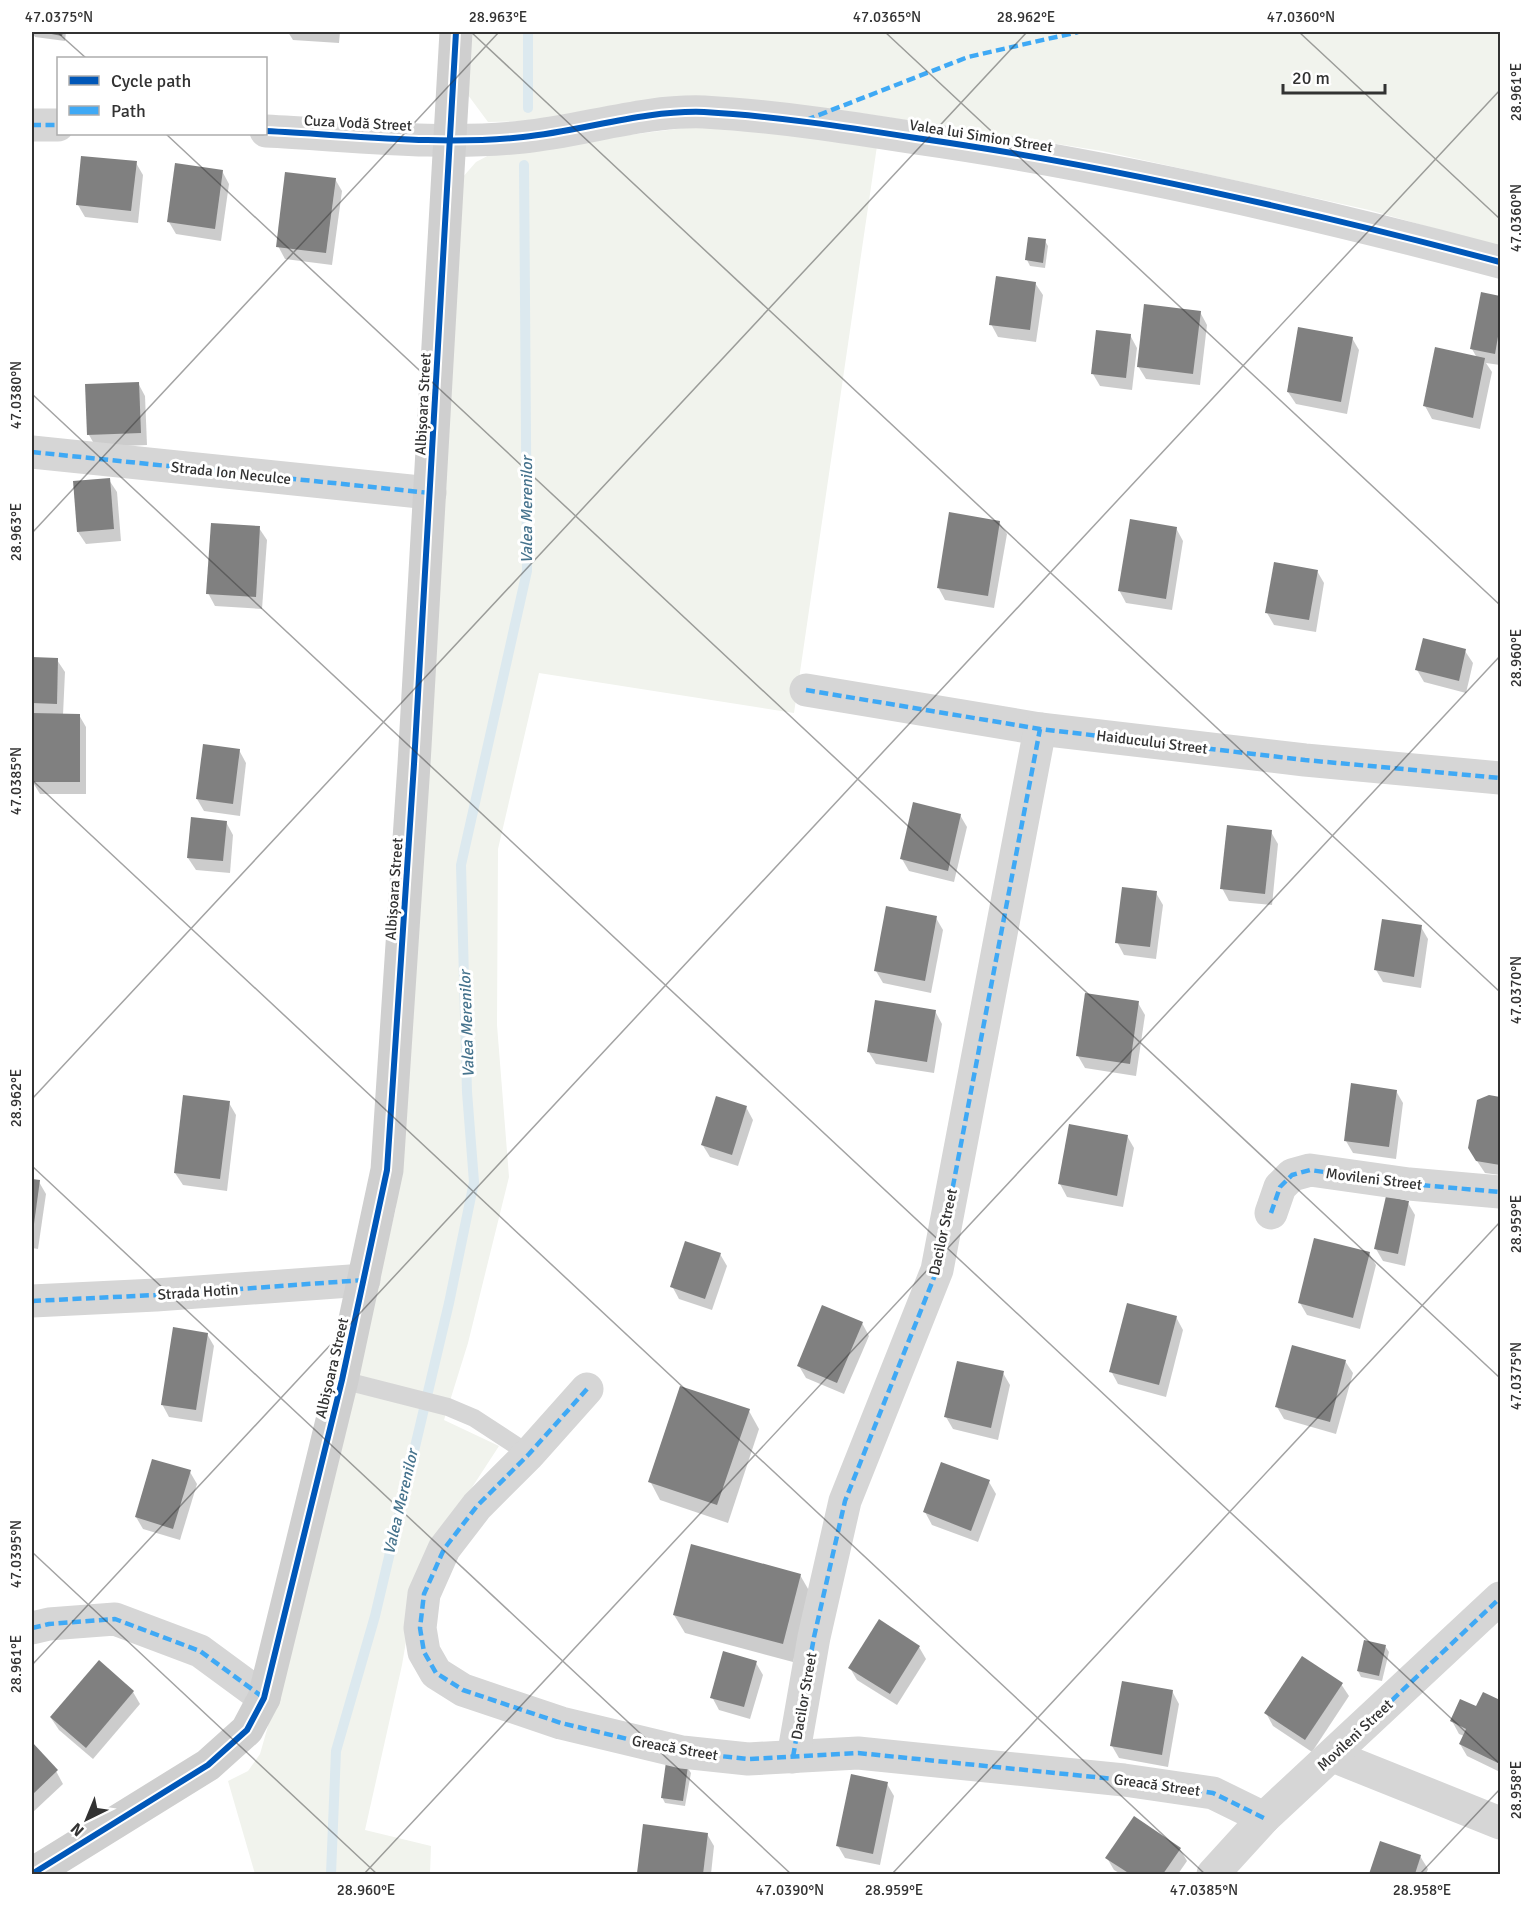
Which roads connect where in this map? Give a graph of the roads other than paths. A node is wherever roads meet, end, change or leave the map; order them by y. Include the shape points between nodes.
1 (456, 32) edge
2 (32, 124) edge
3 (57, 125) edge
4 (267, 130) edge
5 (450, 140) junction
6 (1500, 262) edge
7 (32, 452) edge
8 (430, 493) junction
9 (806, 690) dead end
10 (1040, 729) junction
11 (1500, 778) edge
12 (1500, 1192) edge
13 (1271, 1213) dead end
14 (364, 1280) junction
15 (32, 1301) edge
16 (342, 1380) junction
17 (587, 1389) dead end
18 (529, 1454) junction
19 (1500, 1598) edge
20 (32, 1628) edge
21 (264, 1698) junction
22 (1333, 1756) junction
23 (793, 1757) junction
24 (1264, 1818) junction
25 (1500, 1823) edge
26 (32, 1875) edge
27 (1213, 1875) edge

1 - 5 street, Albișoara Street
2 - 3 street
4 - 5 street, Cuza Vodă Street
5 - 6 street, Valea lui Simion Street via 523,137 618,120 700,112 789,119 1093,165
5 - 8 street, Albișoara Street
7 - 8 street, Strada Ion Neculce
8 - 14 street, Albișoara Street via 387,1170
9 - 10 street, Haiducului Street
10 - 11 street, Haiducului Street
10 - 23 street, Dacilor Street via 937,1270 845,1501 814,1638
12 - 13 street, Movileni Street via 1310,1170 1292,1175 1280,1187
14 - 15 street, Strada Hotin
14 - 16 street, Albișoara Street
16 - 18 lane via 448,1407 474,1418
16 - 21 street, Albișoara Street
17 - 18 street, Greacă Street
18 - 23 street, Greacă Street via 477,1506 444,1549 424,1594 420,1628 424,1652 436,1673 463,1690 561,1723 682,1752 748,1759
19 - 22 street, Movileni Street
20 - 21 street via 115,1619 200,1651
21 - 26 street, Albișoara Street via 247,1730 208,1765
22 - 24 street, Movileni Street
22 - 25 street
23 - 24 street, Greacă Street via 858,1753 1124,1780 1213,1793
24 - 27 street, Movileni Street

